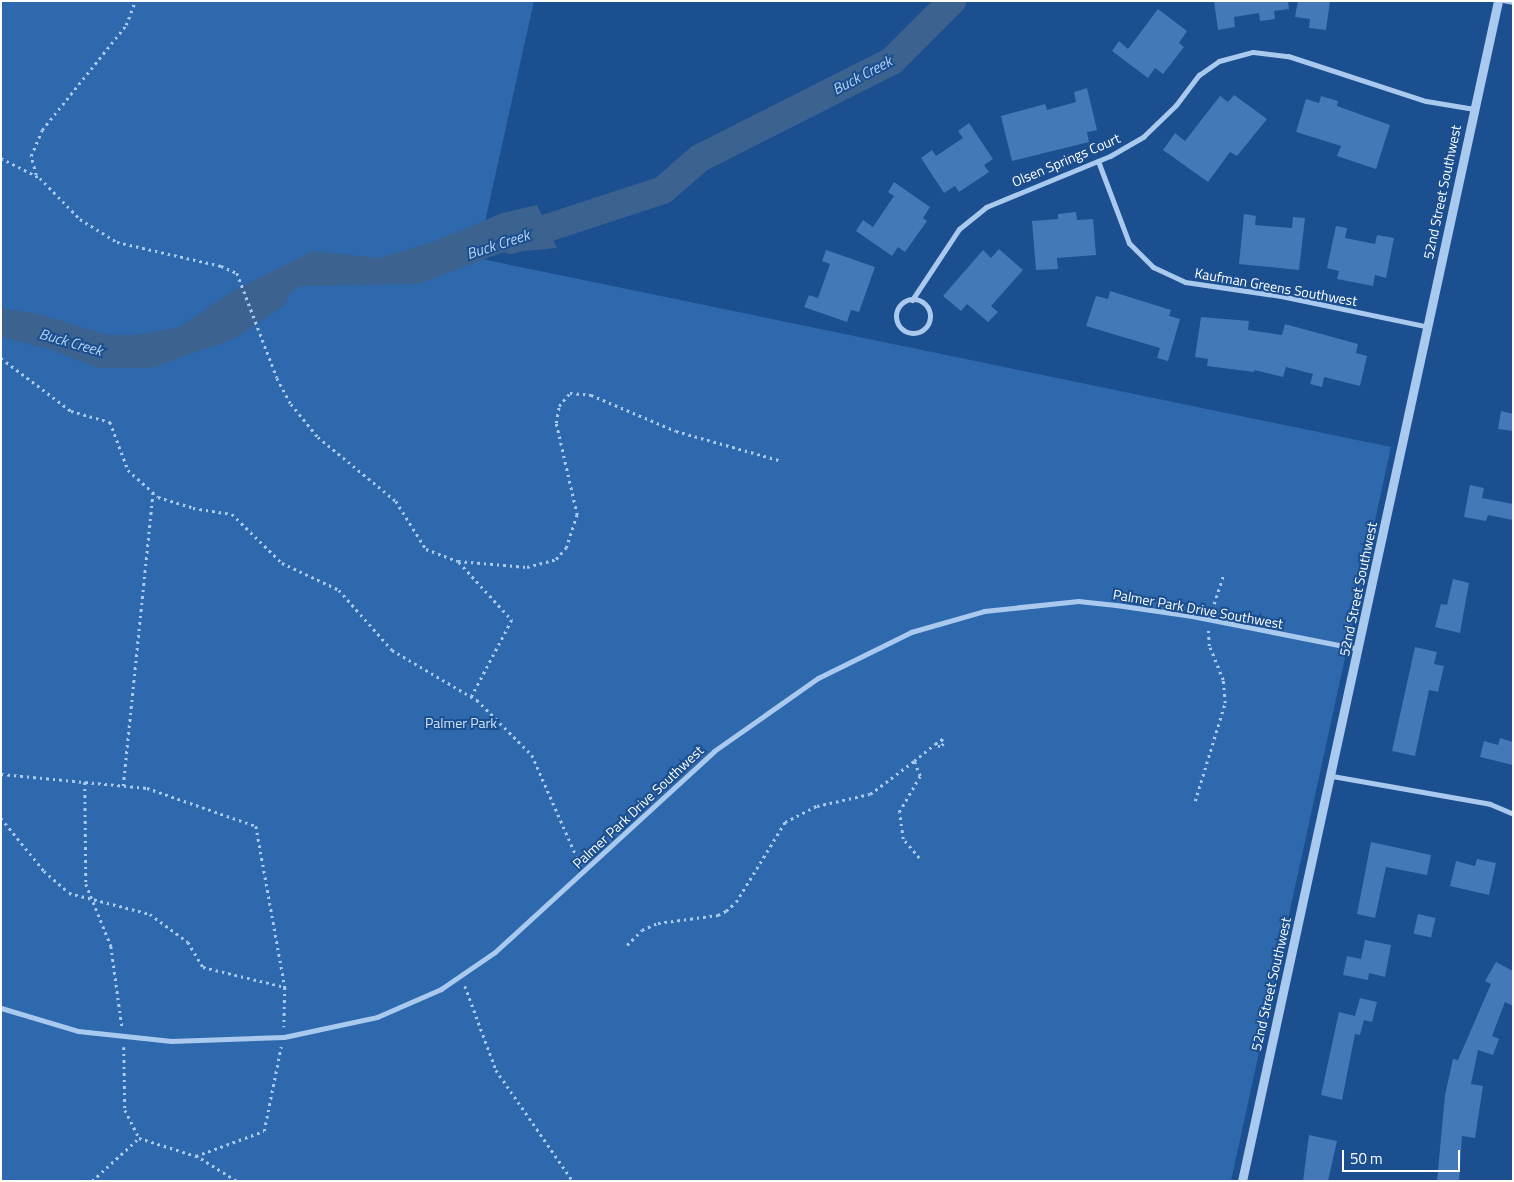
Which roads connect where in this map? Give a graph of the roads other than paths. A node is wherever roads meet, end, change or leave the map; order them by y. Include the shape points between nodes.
1 (1498, 1) edge
2 (1503, 1) edge
3 (1513, 3) edge
4 (1474, 109) junction
5 (1098, 161) junction
6 (912, 300) junction
7 (1429, 327) junction
8 (1359, 649) junction
9 (1332, 776) junction
10 (1513, 814) edge
11 (1, 1008) edge
12 (1242, 1181) edge

1 - 4 street, 52nd Street Southwest
2 - 3 lane
4 - 5 street, Olsen Springs Court via 1426,101 1288,56 1253,52 1219,61 1199,75 1176,106 1144,136
4 - 7 street, 52nd Street Southwest
5 - 6 street, Olsen Springs Court via 986,207 959,229
5 - 7 street, Kaufman Greens Southwest via 1129,243 1153,267 1186,282 1281,296
6 - 6 street, Olsen Springs Court via 926,306 930,314 926,328 913,333 902,329 896,316 903,303
7 - 8 street, 52nd Street Southwest
8 - 9 street, 52nd Street Southwest
8 - 11 street, Palmer Park Drive Southwest via 1209,620 1078,602 984,611 911,632 818,678 714,751 495,952 440,989 377,1017 284,1037 206,1041 78,1031
9 - 10 street via 1490,804
9 - 12 street, 52nd Street Southwest

